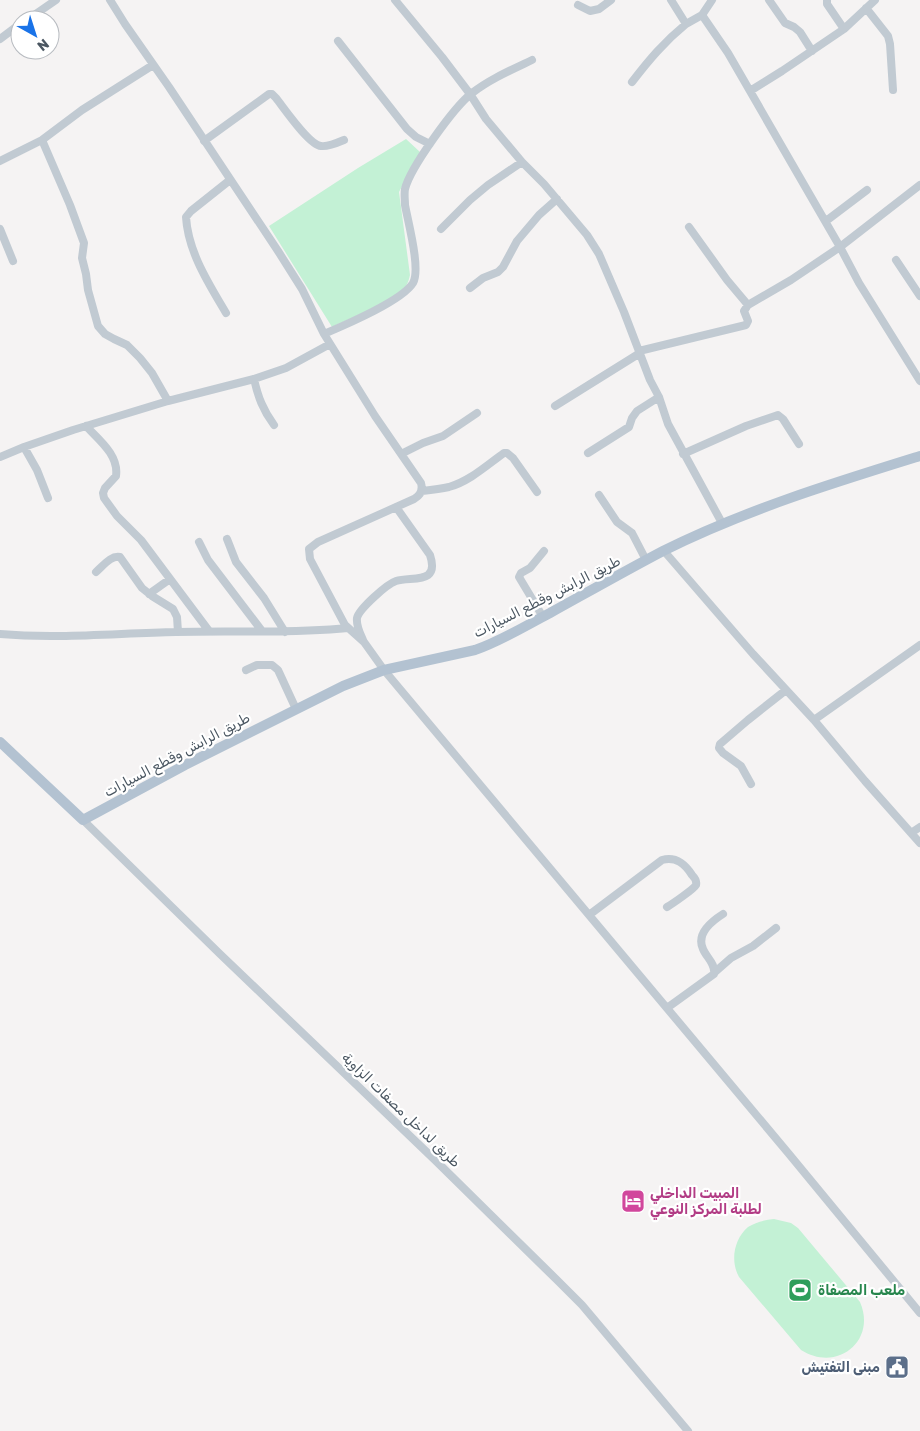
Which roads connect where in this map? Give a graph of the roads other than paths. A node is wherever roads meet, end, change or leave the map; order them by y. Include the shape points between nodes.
1 (56, 0) edge
2 (110, 0) edge
3 (395, 0) edge
4 (611, 0) edge
5 (671, 0) edge
6 (712, 0) edge
7 (769, 0) edge
8 (826, 0) edge
9 (875, 0) edge
10 (578, 5) dead end
11 (866, 8) junction
12 (42, 10) edge
13 (702, 16) junction
14 (686, 24) junction
15 (844, 29) junction
16 (338, 41) dead end
17 (812, 51) junction
18 (532, 60) dead end
19 (152, 65) junction
20 (632, 82) dead end
21 (893, 90) dead end
22 (750, 91) junction
23 (470, 94) junction
24 (42, 140) junction
25 (344, 140) dead end
26 (204, 141) junction
27 (430, 144) junction
28 (0, 162) edge
29 (522, 162) junction
30 (230, 180) junction
31 (920, 185) edge
32 (867, 190) dead end
33 (557, 199) junction
34 (826, 221) junction
35 (689, 227) dead end
36 (0, 229) edge
37 (441, 229) dead end
38 (840, 247) junction
39 (896, 260) dead end
40 (14, 261) dead end
41 (470, 288) dead end
42 (920, 296) edge
43 (748, 305) junction
44 (226, 313) dead end
45 (324, 334) junction
46 (330, 344) junction
47 (639, 352) junction
48 (254, 379) junction
49 (920, 382) edge
50 (659, 397) junction
51 (168, 401) junction
52 (555, 406) dead end
53 (477, 413) dead end
54 (274, 425) dead end
55 (86, 426) junction
56 (799, 444) dead end
57 (24, 447) junction
58 (588, 453) dead end
59 (401, 454) junction
60 (683, 454) junction
61 (920, 456) edge
62 (0, 457) edge
63 (422, 491) junction
64 (537, 492) dead end
65 (599, 495) dead end
66 (48, 498) dead end
67 (396, 507) junction
68 (722, 523) junction
69 (227, 539) dead end
70 (198, 542) dead end
71 (664, 551) junction
72 (544, 552) dead end
73 (646, 560) junction
74 (96, 572) dead end
75 (170, 579) junction
76 (149, 594) junction
77 (543, 616) junction
78 (348, 628) junction
79 (262, 631) junction
80 (178, 632) junction
81 (210, 632) junction
82 (285, 632) junction
83 (0, 634) edge
84 (364, 642) junction
85 (920, 645) edge
86 (246, 670) dead end
87 (384, 670) junction
88 (786, 690) junction
89 (296, 709) junction
90 (814, 720) junction
91 (0, 742) edge
92 (750, 784) dead end
93 (83, 820) junction
94 (920, 827) edge
95 (911, 833) junction
96 (920, 843) edge
97 (667, 907) dead end
98 (723, 914) dead end
99 (589, 915) junction
100 (776, 928) dead end
101 (714, 972) junction
102 (667, 1008) junction
103 (920, 1313) edge
104 (688, 1431) edge

1 - 12 street
2 - 19 street
3 - 23 street
4 - 10 street via 590,11
5 - 14 street
6 - 13 street
7 - 17 street via 785,23 800,32
8 - 15 street
9 - 11 street
11 - 15 street
11 - 21 street via 888,36
13 - 14 street
13 - 22 street
14 - 20 street via 658,49
15 - 17 street
16 - 27 street via 407,130
17 - 22 street
18 - 23 street
19 - 24 street
19 - 26 street
22 - 34 street
23 - 27 street
23 - 29 street
24 - 28 street
24 - 51 street via 84,243 82,258 98,326 140,358
25 - 26 street via 326,146 316,145 269,94
26 - 30 street
27 - 45 street via 404,191 416,269 414,281 397,297
29 - 33 street
29 - 37 street via 488,185
30 - 44 street via 186,217 195,257
30 - 45 street via 293,275
31 - 38 street
32 - 34 street
33 - 41 street via 517,242 503,268
33 - 47 street via 587,235 598,254
34 - 38 street
35 - 43 street
36 - 40 street
38 - 43 street
38 - 49 street
39 - 42 street
43 - 47 street via 744,310 748,321 746,325
45 - 46 street
46 - 48 street via 286,368
46 - 59 street
47 - 50 street
47 - 52 street
48 - 51 street
48 - 54 street via 260,403
50 - 58 street via 637,411 629,427
50 - 60 street
51 - 55 street
53 - 59 street via 443,436
55 - 57 street
55 - 75 street via 114,461 116,476 105,488 104,498
56 - 60 street via 778,415
57 - 62 street
57 - 66 street
59 - 63 street via 421,483
60 - 68 street
61 - 68 main road, طريق الرابش وقطع السيارات
63 - 64 street via 459,483 506,453
63 - 67 street via 418,497
65 - 73 street via 617,522 632,533
67 - 78 street via 318,542 309,550 310,559
67 - 84 street via 430,555 431,570 423,578 395,581 388,585 360,611 357,626
68 - 71 main road, طريق الرابش وقطع السيارات
69 - 82 street via 236,562
70 - 79 street
71 - 73 main road, طريق الرابش وقطع السيارات
71 - 88 street
72 - 77 street via 519,577
73 - 77 main road, طريق الرابش وقطع السيارات
74 - 76 street via 112,557 118,556
75 - 76 street
75 - 81 street
76 - 80 street via 173,609
77 - 87 main road, طريق الرابش وقطع السيارات via 475,650
78 - 82 street
78 - 84 street
79 - 81 street
79 - 82 street
80 - 81 street
80 - 83 street
84 - 87 street
85 - 90 street
86 - 89 street via 257,665 272,666 278,670
87 - 89 main road, طريق الرابش وقطع السيارات
87 - 99 street
88 - 90 street
88 - 92 street via 720,744 722,753 741,766
89 - 93 main road, طريق الرابش وقطع السيارات
90 - 95 street
91 - 93 main road
93 - 104 street, طريق لداخل مصفات الزاوية via 582,1305
94 - 95 street
95 - 96 street
97 - 99 street via 696,883 685,865 670,859 662,860
98 - 101 street via 707,927 701,942
99 - 102 street
100 - 101 street
101 - 102 street
102 - 103 street

